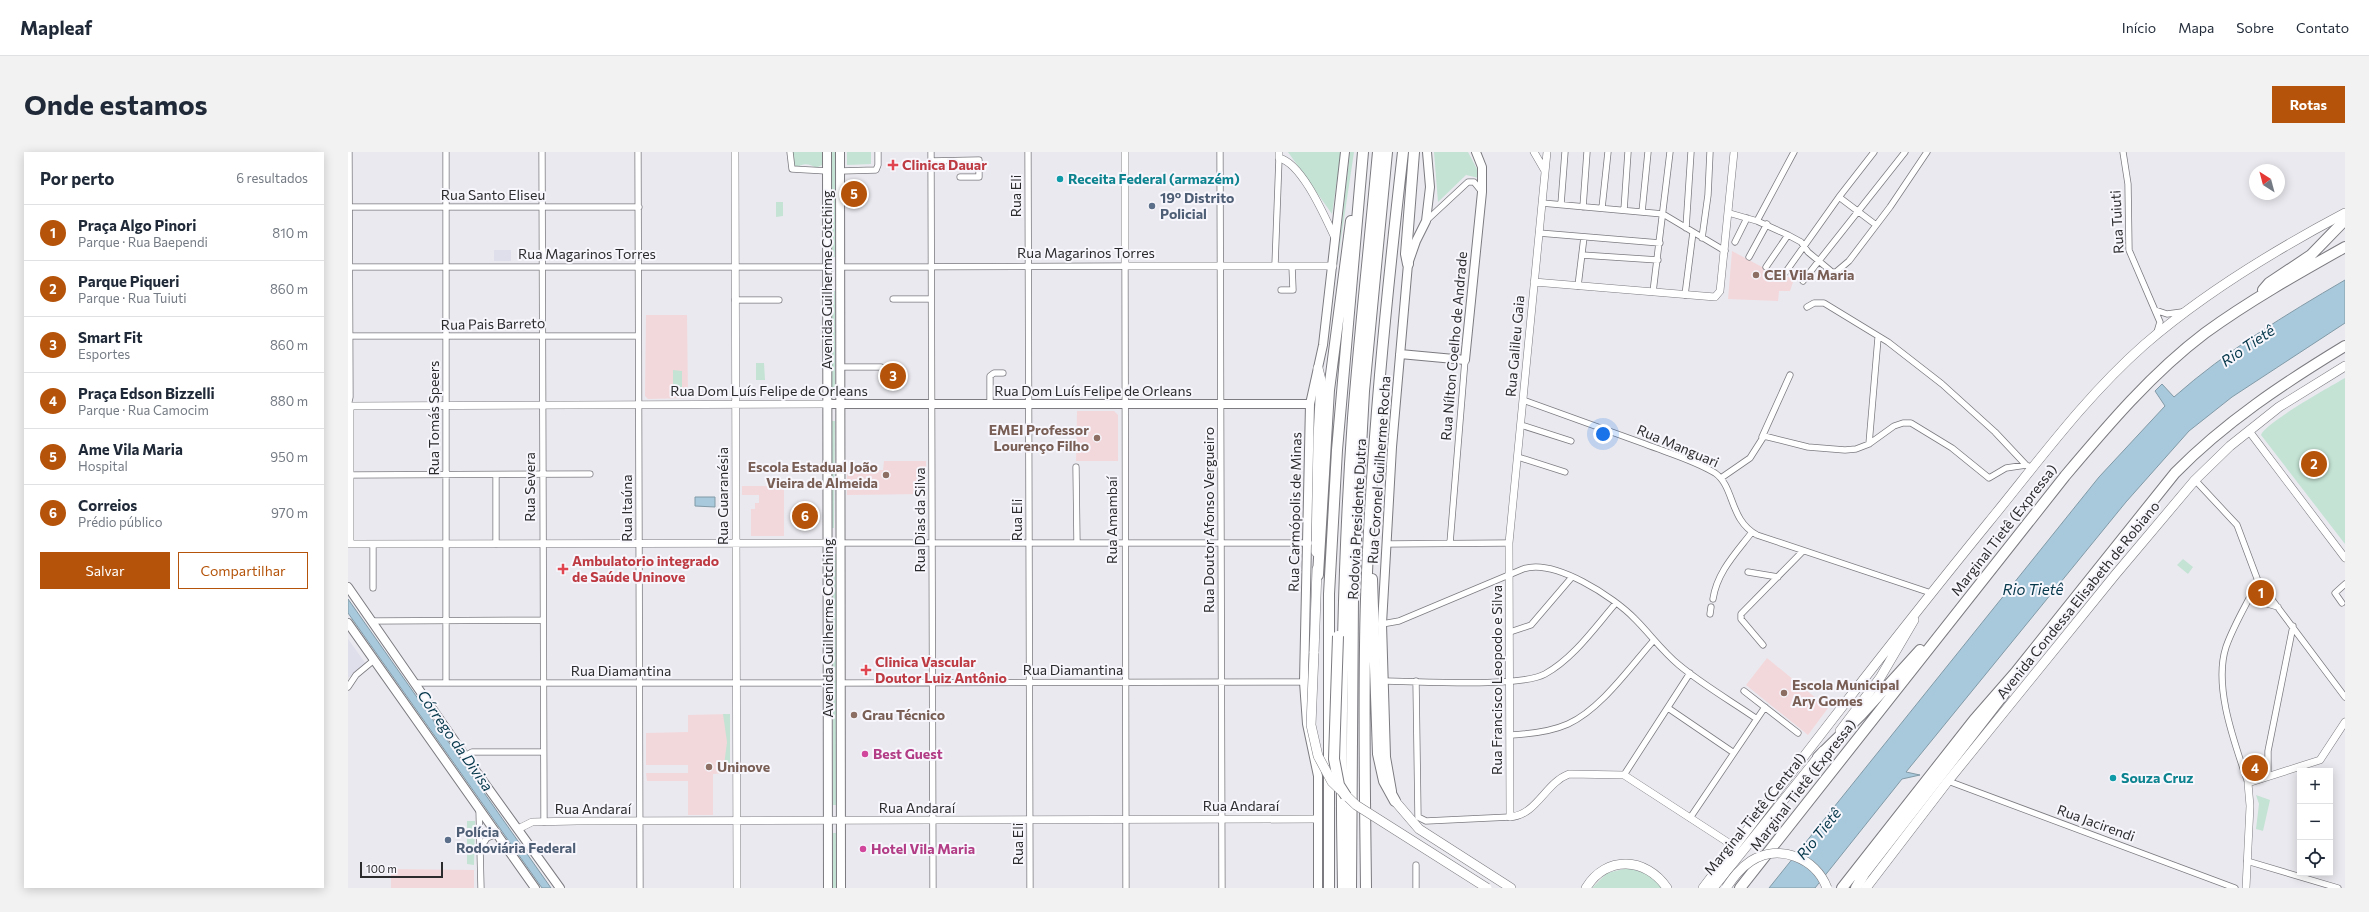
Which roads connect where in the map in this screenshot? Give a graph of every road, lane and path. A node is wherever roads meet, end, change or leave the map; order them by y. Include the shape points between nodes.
1 (349, 152) edge
2 (446, 152) edge
3 (542, 152) edge
4 (638, 152) edge
5 (735, 152) edge
6 (790, 152) edge
7 (827, 152) edge
8 (840, 152) edge
9 (878, 152) edge
10 (931, 152) edge
11 (1028, 152) edge
12 (1125, 152) edge
13 (1220, 152) edge
14 (1345, 152) edge
15 (1361, 152) edge
16 (1378, 152) edge
17 (1387, 152) edge
18 (1403, 152) edge
19 (1414, 152) edge
20 (1427, 152) edge
21 (1476, 152) edge
22 (1534, 152) edge
23 (1547, 152) edge
24 (1565, 152) edge
25 (1587, 152) edge
26 (1608, 152) edge
27 (1628, 152) edge
28 (1648, 152) edge
29 (1670, 152) edge
30 (1690, 152) edge
31 (1710, 152) edge
32 (1734, 152) edge
33 (1794, 152) edge
34 (1874, 152) edge
35 (1905, 152) edge
36 (1927, 152) edge
37 (2123, 152) edge
38 (1279, 155) edge
39 (931, 161) junction
40 (827, 171) junction
41 (840, 171) junction
42 (1545, 172) junction
43 (960, 177) dead end
44 (1482, 192) junction
45 (1839, 196) junction
46 (1542, 203) junction
47 (1561, 204) junction
48 (348, 207) edge
49 (446, 207) junction
50 (542, 207) junction
51 (639, 207) junction
52 (1583, 207) junction
53 (1602, 208) junction
54 (1624, 210) junction
55 (1858, 210) junction
56 (1642, 212) junction
57 (1729, 213) junction
58 (2345, 213) edge
59 (1663, 214) junction
60 (1747, 218) junction
61 (2345, 220) edge
62 (1426, 221) junction
63 (1757, 221) junction
64 (1767, 224) junction
65 (1876, 225) junction
66 (1686, 228) junction
67 (1693, 232) junction
68 (1539, 233) junction
69 (1788, 235) junction
70 (1584, 237) junction
71 (1335, 238) junction
72 (1702, 238) junction
73 (1735, 242) dead end
74 (1660, 243) junction
75 (1804, 248) junction
76 (2345, 248) edge
77 (1725, 251) junction
78 (1582, 255) junction
79 (1749, 256) dead end
80 (1658, 260) junction
81 (1820, 261) junction
82 (1408, 264) junction
83 (1275, 265) junction
84 (1028, 266) junction
85 (1125, 266) junction
86 (1220, 266) junction
87 (1292, 266) junction
88 (1333, 266) junction
89 (349, 267) edge
90 (446, 267) junction
91 (639, 267) junction
92 (734, 267) junction
93 (827, 267) junction
94 (840, 267) junction
95 (931, 267) junction
96 (1766, 267) dead end
97 (542, 268) junction
98 (1785, 273) dead end
99 (1803, 281) dead end
100 (1534, 282) junction
101 (1578, 286) junction
102 (1281, 290) dead end
103 (1653, 292) junction
104 (1685, 295) junction
105 (2259, 297) junction
106 (893, 299) dead end
107 (735, 300) junction
108 (779, 300) dead end
109 (931, 300) junction
110 (1807, 307) dead end
111 (2192, 309) junction
112 (2155, 310) junction
113 (542, 335) junction
114 (349, 336) edge
115 (638, 336) junction
116 (446, 337) junction
117 (2155, 337) junction
118 (1878, 338) junction
119 (2345, 346) edge
120 (1400, 354) junction
121 (1465, 360) junction
122 (2345, 366) edge
123 (840, 367) junction
124 (881, 367) dead end
125 (1318, 368) junction
126 (1003, 373) dead end
127 (1790, 375) dead end
128 (1524, 400) junction
129 (827, 404) junction
130 (840, 404) junction
131 (931, 404) junction
132 (990, 404) junction
133 (1028, 404) junction
134 (1125, 404) junction
135 (1221, 404) junction
136 (1310, 404) junction
137 (446, 405) junction
138 (543, 405) junction
139 (639, 405) junction
140 (736, 405) junction
141 (349, 406) edge
142 (1521, 425) junction
143 (2248, 431) junction
144 (1762, 438) junction
145 (1571, 441) dead end
146 (1869, 444) junction
147 (1518, 457) junction
148 (1076, 466) dead end
149 (2029, 466) junction
150 (1564, 472) dead end
151 (590, 474) dead end
152 (349, 475) edge
153 (446, 475) junction
154 (496, 475) junction
155 (542, 475) junction
156 (1721, 478) junction
157 (2195, 480) junction
158 (1349, 510) junction
159 (1752, 532) junction
160 (1126, 542) junction
161 (542, 543) junction
162 (640, 543) junction
163 (828, 543) junction
164 (841, 543) junction
165 (932, 543) junction
166 (1029, 543) junction
167 (1077, 543) junction
168 (1221, 543) junction
169 (1309, 543) junction
170 (1450, 543) junction
171 (1509, 543) junction
172 (349, 544) edge
173 (373, 544) junction
174 (446, 544) junction
175 (496, 544) junction
176 (736, 544) junction
177 (1386, 544) junction
178 (1802, 552) junction
179 (1369, 557) junction
180 (2345, 558) edge
181 (1748, 572) dead end
182 (1318, 575) junction
183 (1509, 575) junction
184 (1572, 577) junction
185 (1778, 577) junction
186 (2258, 580) junction
187 (2345, 584) edge
188 (348, 588) edge
189 (373, 588) dead end
190 (1931, 593) junction
191 (1713, 598) dead end
192 (2250, 599) junction
193 (1616, 603) junction
194 (2342, 603) dead end
195 (1711, 607) dead end
196 (2278, 607) junction
197 (1916, 611) junction
198 (1710, 614) dead end
199 (543, 620) junction
200 (371, 621) junction
201 (446, 621) junction
202 (348, 623) edge
203 (1382, 624) junction
204 (1948, 624) junction
205 (2293, 626) junction
206 (1510, 632) junction
207 (1654, 640) junction
208 (1763, 645) dead end
209 (374, 660) junction
210 (1690, 673) junction
211 (2014, 673) junction
212 (1384, 681) junction
213 (1416, 681) junction
214 (1510, 681) junction
215 (828, 682) junction
216 (1029, 682) junction
217 (1125, 682) junction
218 (1222, 682) junction
219 (1304, 682) junction
220 (414, 683) junction
221 (446, 683) junction
222 (543, 683) junction
223 (639, 683) junction
224 (737, 683) junction
225 (841, 683) junction
226 (932, 683) junction
227 (348, 687) edge
228 (1744, 691) dead end
229 (2345, 697) edge
230 (1765, 707) junction
231 (1668, 708) junction
232 (1757, 719) junction
233 (2345, 722) edge
234 (1798, 734) dead end
235 (1511, 736) junction
236 (542, 752) junction
237 (1734, 753) junction
238 (465, 756) junction
239 (1818, 757) junction
240 (1624, 774) junction
241 (2268, 776) junction
242 (1948, 782) junction
243 (2248, 784) junction
244 (1365, 794) junction
245 (1346, 796) junction
246 (1395, 801) junction
247 (479, 809) junction
248 (1510, 818) junction
249 (1690, 818) junction
250 (1318, 819) junction
251 (1126, 820) junction
252 (1222, 820) junction
253 (736, 821) junction
254 (828, 821) junction
255 (841, 821) junction
256 (933, 821) junction
257 (1030, 821) junction
258 (544, 822) junction
259 (640, 822) junction
260 (518, 829) junction
261 (497, 834) junction
262 (481, 847) junction
263 (1735, 847) junction
264 (2247, 861) junction
265 (1416, 865) dead end
266 (1878, 872) junction
267 (1853, 875) junction
268 (481, 888) edge
269 (534, 888) edge
270 (560, 888) edge
271 (640, 888) edge
272 (737, 888) edge
273 (828, 888) edge
274 (841, 888) edge
275 (933, 888) edge
276 (1030, 888) edge
277 (1126, 888) edge
278 (1222, 888) edge
279 (1318, 888) edge
280 (1329, 888) edge
281 (1344, 888) edge
282 (1351, 888) edge
283 (1360, 888) edge
284 (1366, 888) edge
285 (1416, 888) edge
286 (1487, 888) edge
287 (1511, 888) edge
288 (1586, 888) edge
289 (1667, 888) edge
290 (1703, 888) edge
291 (1713, 888) edge
292 (1726, 888) edge
293 (1740, 888) edge
294 (1827, 888) edge
295 (1842, 888) edge
296 (1847, 888) edge
297 (1856, 888) edge
298 (1866, 888) edge
299 (1873, 888) edge
300 (2235, 888) edge
301 (2246, 888) edge
302 (2338, 888) edge

1 - 48 street
2 - 49 street, Rua Tomás Speers
3 - 50 street, Rua Severa
4 - 51 street, Rua Itaúna
5 - 92 street, Rua Guaranésia
6 - 40 street via 792,169
7 - 40 main road, Avenida Guilherme Cotching
8 - 41 main road, Avenida Guilherme Cotching
9 - 41 street via 876,170
10 - 39 street, Rua Dias da Silva
11 - 84 street, Rua Eli
12 - 85 street, Rua Amambaí
13 - 86 street, Rua Doutor Afonso Vergueiro
14 - 71 main road, Rua Carmópolis de Minas
15 - 182 highway via 1329,390
15 - 280 highway, Rodovia Presidente Dutra via 1337,450 1329,594
16 - 158 highway, Rodovia Presidente Dutra via 1353,418
17 - 282 highway, Rodovia Presidente Dutra via 1364,391 1353,596
18 - 179 highway, Rodovia Presidente Dutra via 1378,396
19 - 82 highway via 1406,254
20 - 62 main road via 1430,187
21 - 44 main road, Rua Nílton Coelho de Andrade via 1482,167
22 - 42 street
23 - 42 street, Rua Galileu Gaia
24 - 47 street
25 - 52 street
26 - 53 street
27 - 54 street
28 - 56 street
29 - 59 street
30 - 66 street
31 - 72 street via 1708,196
32 - 57 street
33 - 63 street
34 - 45 street
35 - 55 street
36 - 65 street via 1910,180
37 - 112 street, Rua Tuiuti via 2128,184 2129,250
38 - 71 street via 1292,163 1318,204
38 - 83 street
39 - 43 street via 979,160 979,177
39 - 95 street, Rua Dias da Silva
40 - 93 main road, Avenida Guilherme Cotching
41 - 94 main road, Avenida Guilherme Cotching
42 - 46 street, Rua Galileu Gaia
44 - 62 street, Rua Coronel Guilherme Rocha via 1474,182 1468,182
44 - 121 main road, Rua Nílton Coelho de Andrade
45 - 55 street
45 - 75 street
46 - 47 street
46 - 68 street, Rua Galileu Gaia
47 - 52 street
48 - 49 street, Rua Santo Eliseu
48 - 89 street
49 - 50 street, Rua Santo Eliseu
49 - 90 street, Rua Tomás Speers
50 - 51 street, Rua Santo Eliseu
50 - 97 street, Rua Severa
51 - 91 street, Rua Itaúna
52 - 53 street
53 - 54 street
54 - 56 street
55 - 65 street
55 - 81 street
56 - 59 street
57 - 60 street
57 - 77 street
58 - 111 highway via 2304,234
59 - 66 street
59 - 74 street
60 - 63 street
60 - 73 street
61 - 105 highway via 2311,255 2266,286
62 - 82 main road, Rua Coronel Guilherme Rocha
63 - 64 street
64 - 69 street
64 - 79 street
65 - 81 street via 1838,272 1832,272
66 - 67 street
67 - 72 street
67 - 104 street
68 - 70 street
68 - 100 street, Rua Galileu Gaia
69 - 75 street via 1801,242
69 - 96 street
70 - 74 street
70 - 78 street
71 - 88 main road, Rua Carmópolis de Minas
72 - 77 street
74 - 80 street
75 - 81 street
75 - 98 street
76 - 105 highway, Marginal Tietê (Expressa)
77 - 104 street via 1720,291 1714,298
78 - 80 street
78 - 101 street
80 - 103 street
81 - 99 street
82 - 120 main road, Rua Coronel Guilherme Rocha
83 - 86 street, Rua Magarinos Torres
83 - 87 street, Rua Magarinos Torres
84 - 85 street, Rua Magarinos Torres
84 - 95 street, Rua Magarinos Torres
84 - 133 street, Rua Eli
85 - 86 street, Rua Magarinos Torres
85 - 134 street, Rua Amambaí
86 - 135 street, Rua Doutor Afonso Vergueiro
87 - 88 street, Rua Magarinos Torres
87 - 102 street via 1292,290
88 - 125 main road, Rua Carmópolis de Minas
89 - 90 street, Rua Magarinos Torres
89 - 114 street
90 - 97 street, Rua Magarinos Torres
90 - 116 street, Rua Tomás Speers
91 - 92 street, Rua Magarinos Torres
91 - 97 street, Rua Magarinos Torres
91 - 115 street, Rua Itaúna
92 - 93 street, Rua Magarinos Torres
92 - 107 street, Rua Guaranésia
93 - 129 main road, Avenida Guilherme Cotching
94 - 95 street, Rua Magarinos Torres
94 - 123 main road, Avenida Guilherme Cotching
95 - 109 street, Rua Dias da Silva
97 - 113 street, Rua Severa
100 - 101 street
100 - 128 street, Rua Galileu Gaia
101 - 103 street
103 - 104 street
105 - 204 highway, Marginal Tietê (Expressa) via 2199,338 2169,363 2116,416
106 - 109 street
107 - 108 street
107 - 140 street, Rua Guaranésia
109 - 131 street, Rua Dias da Silva
110 - 118 street via 1814,303 1824,304
111 - 112 street via 2167,314
111 - 117 highway
112 - 117 street, Rua Tuiuti via 2160,325
113 - 115 street, Rua Pais Barreto
113 - 116 street, Rua Pais Barreto
113 - 138 street, Rua Severa
114 - 116 street, Rua Pais Barreto
114 - 141 street
115 - 139 street, Rua Itaúna
116 - 137 street, Rua Tomás Speers
117 - 149 highway via 2085,404
118 - 146 street
118 - 149 street via 1888,342 1942,384
119 - 211 highway via 2256,402 2201,447 2155,497
120 - 121 main road
120 - 177 main road, Rua Coronel Guilherme Rocha
121 - 170 street, Rua Nílton Coelho de Andrade
122 - 143 highway, Avenida Condessa Elisabeth de Robiano via 2305,390
123 - 124 street
123 - 130 main road, Avenida Guilherme Cotching
125 - 136 main road, Rua Carmópolis de Minas
125 - 182 highway via 1321,380 1315,541
126 - 132 street via 994,373 990,376
127 - 144 street
128 - 142 street, Rua Galileu Gaia
128 - 156 street, Rua Manguari via 1684,458
129 - 130 main road, Rua Dom Luís Felipe de Orleans
129 - 140 street, Rua Dom Luís Felipe de Orleans
129 - 163 main road, Avenida Guilherme Cotching
130 - 131 main road, Rua Dom Luís Felipe de Orleans
130 - 164 main road, Avenida Guilherme Cotching
131 - 132 main road, Rua Dom Luís Felipe de Orleans
131 - 165 street, Rua Dias da Silva
132 - 133 main road, Rua Dom Luís Felipe de Orleans
133 - 134 main road, Rua Dom Luís Felipe de Orleans
133 - 166 street, Rua Eli
134 - 135 main road, Rua Dom Luís Felipe de Orleans
134 - 160 street, Rua Amambaí
135 - 136 main road, Rua Dom Luís Felipe de Orleans
135 - 168 street, Rua Doutor Afonso Vergueiro
136 - 169 main road, Rua Carmópolis de Minas
137 - 138 street, Rua Dom Luís Felipe de Orleans
137 - 141 street, Rua Dom Luís Felipe de Orleans
137 - 153 street, Rua Tomás Speers
138 - 139 street, Rua Dom Luís Felipe de Orleans
138 - 155 street, Rua Severa
139 - 140 street, Rua Dom Luís Felipe de Orleans
139 - 162 street, Rua Itaúna
140 - 176 street, Rua Guaranésia
141 - 152 street
142 - 145 street
142 - 147 street, Rua Galileu Gaia
143 - 157 highway, Avenida Condessa Elisabeth de Robiano
143 - 180 street
144 - 146 street via 1767,436 1827,450 1856,449
144 - 156 street via 1750,458
146 - 149 street via 1894,426 1911,423 1952,448 1989,478 2006,468
147 - 150 street
147 - 171 street, Rua Galileu Gaia
148 - 167 street
149 - 190 highway
151 - 155 street
152 - 153 street
152 - 172 street
153 - 154 street
153 - 174 street, Rua Tomás Speers
154 - 155 street
154 - 175 street
155 - 161 street, Rua Severa
156 - 159 street, Rua Manguari via 1738,516
157 - 186 street via 2237,525
157 - 242 highway, Avenida Condessa Elisabeth de Robiano
158 - 245 highway, bridge via 1342,528 1334,760 1339,785
158 - 281 highway, Rodovia Presidente Dutra via 1343,703
159 - 178 street, Rua Manguari
159 - 191 street via 1723,570 1715,585
160 - 167 street
160 - 168 street
160 - 217 street, Rua Amambaí
161 - 162 street
161 - 175 street
161 - 199 street, Rua Severa
162 - 176 street
162 - 223 street, Rua Itaúna
163 - 164 street
163 - 176 street
163 - 215 main road, Avenida Guilherme Cotching
164 - 165 street
164 - 225 main road, Avenida Guilherme Cotching
165 - 166 street
165 - 226 street, Rua Dias da Silva
166 - 167 street
166 - 216 street, Rua Eli
168 - 169 street
168 - 218 street, Rua Doutor Afonso Vergueiro
169 - 219 main road, Rua Carmópolis de Minas
170 - 171 street
170 - 177 street
171 - 183 street, Rua Francisco Leopodo e Silva
172 - 173 street
173 - 174 street
173 - 189 street
174 - 175 street
174 - 201 street, Rua Tomás Speers
176 - 224 street, Rua Guaranésia
177 - 203 main road, Rua Coronel Guilherme Rocha
178 - 185 street
178 - 190 street, Rua Manguari
179 - 244 highway, Rodovia Presidente Dutra via 1364,677
179 - 246 highway via 1374,596 1378,754 1384,781
181 - 185 street
182 - 245 highway, bridge via 1311,703 1314,742 1324,770
183 - 184 street via 1531,566 1540,566
183 - 203 street via 1399,621
183 - 206 street, Rua Francisco Leopodo e Silva
184 - 193 street
184 - 206 street via 1531,625
185 - 208 street via 1741,614
186 - 192 street
186 - 196 street
187 - 194 street via 2335,594
188 - 200 main road
190 - 197 highway
192 - 196 street
192 - 243 street via 2227,646 2222,666 2225,698
193 - 207 street
193 - 214 street via 1564,661 1538,678
195 - 198 street
196 - 205 street
197 - 239 highway, Marginal Tietê (Central) via 1912,624 1880,678
197 - 263 highway
199 - 201 street
199 - 222 street, Rua Severa
200 - 201 street
200 - 220 main road
201 - 221 street, Rua Tomás Speers
202 - 209 main road
203 - 212 main road, Rua Coronel Guilherme Rocha
204 - 239 highway via 1935,633 1861,715
204 - 293 highway, Marginal Tietê (Expressa)
205 - 229 street
205 - 241 street via 2268,751
206 - 214 street, Rua Francisco Leopodo e Silva
207 - 210 street
207 - 235 street via 1596,704 1576,719 1554,729
209 - 227 street via 356,675
209 - 247 main road
210 - 231 street
210 - 232 street
211 - 267 highway via 1969,726
211 - 297 highway via 2006,690 1962,751 1898,830
212 - 213 street
212 - 246 main road, Rua Coronel Guilherme Rocha via 1386,757
213 - 214 street
213 - 248 street via 1418,817 1426,821
214 - 235 street, Rua Francisco Leopodo e Silva
215 - 224 street, Rua Diamantina
215 - 254 main road, Avenida Guilherme Cotching
216 - 217 street, Rua Diamantina
216 - 226 street, Rua Diamantina
216 - 257 street, Rua Eli
217 - 218 street, Rua Diamantina
217 - 251 street, Rua Amambaí
218 - 219 street, Rua Diamantina
218 - 252 street, Rua Doutor Afonso Vergueiro
219 - 250 main road, Rua Carmópolis de Minas via 1308,730 1318,776
220 - 221 street, Rua Diamantina
220 - 238 main road
221 - 222 street, Rua Diamantina
222 - 223 street, Rua Diamantina
222 - 236 street, Rua Severa
223 - 224 street, Rua Diamantina
223 - 259 street, Rua Itaúna
224 - 253 street, Rua Guaranésia
225 - 226 street, Rua Diamantina
225 - 255 main road, Avenida Guilherme Cotching
226 - 256 street, Rua Dias da Silva
228 - 230 street
230 - 232 street
230 - 234 street
231 - 237 street
231 - 240 street
232 - 237 street
233 - 241 street via 2320,760
235 - 248 street, Rua Francisco Leopodo e Silva
236 - 238 street via 472,752
236 - 258 street, Rua Severa
237 - 249 street
238 - 260 main road
239 - 291 highway, Marginal Tietê (Central)
240 - 248 street via 1569,774 1561,777 1525,814
240 - 249 street
241 - 243 street
242 - 266 highway, Avenida Condessa Elisabeth de Robiano
242 - 300 street, Rua Jacirendi
243 - 264 street via 2250,806
244 - 283 highway via 1361,825
244 - 284 highway, Rodovia Presidente Dutra
245 - 286 highway, bridge via 1356,805
246 - 287 highway via 1419,829
247 - 261 main road
247 - 262 street
249 - 263 street
250 - 252 street, Rua Andaraí
250 - 279 main road, Rua Carmópolis de Minas
251 - 252 street, Rua Andaraí
251 - 257 street, Rua Andaraí
251 - 277 street, Rua Amambaí
252 - 278 street, Rua Doutor Afonso Vergueiro
253 - 254 street, Rua Andaraí
253 - 259 street, Rua Andaraí
253 - 272 street, Rua Guaranésia
254 - 255 street, Rua Andaraí
254 - 273 main road, Avenida Guilherme Cotching
255 - 256 street, Rua Andaraí
255 - 274 main road, Avenida Guilherme Cotching
256 - 257 street, Rua Andaraí
256 - 275 street, Rua Dias da Silva
257 - 276 street, Rua Eli
258 - 259 street, Rua Andaraí
258 - 260 street, Rua Andaraí via 527,824
259 - 271 street, Rua Itaúna
260 - 270 main road
261 - 262 street via 487,838
261 - 269 main road
262 - 268 street
263 - 290 highway
264 - 301 street
264 - 302 street
265 - 285 street
266 - 298 highway, Avenida Condessa Elisabeth de Robiano
266 - 299 highway
267 - 295 highway
267 - 296 highway
288 - 289 highway via 1600,873 1632,863 1652,871
292 - 294 highway, bridge via 1742,867 1752,860 1773,854 1787,854 1801,858 1817,870

